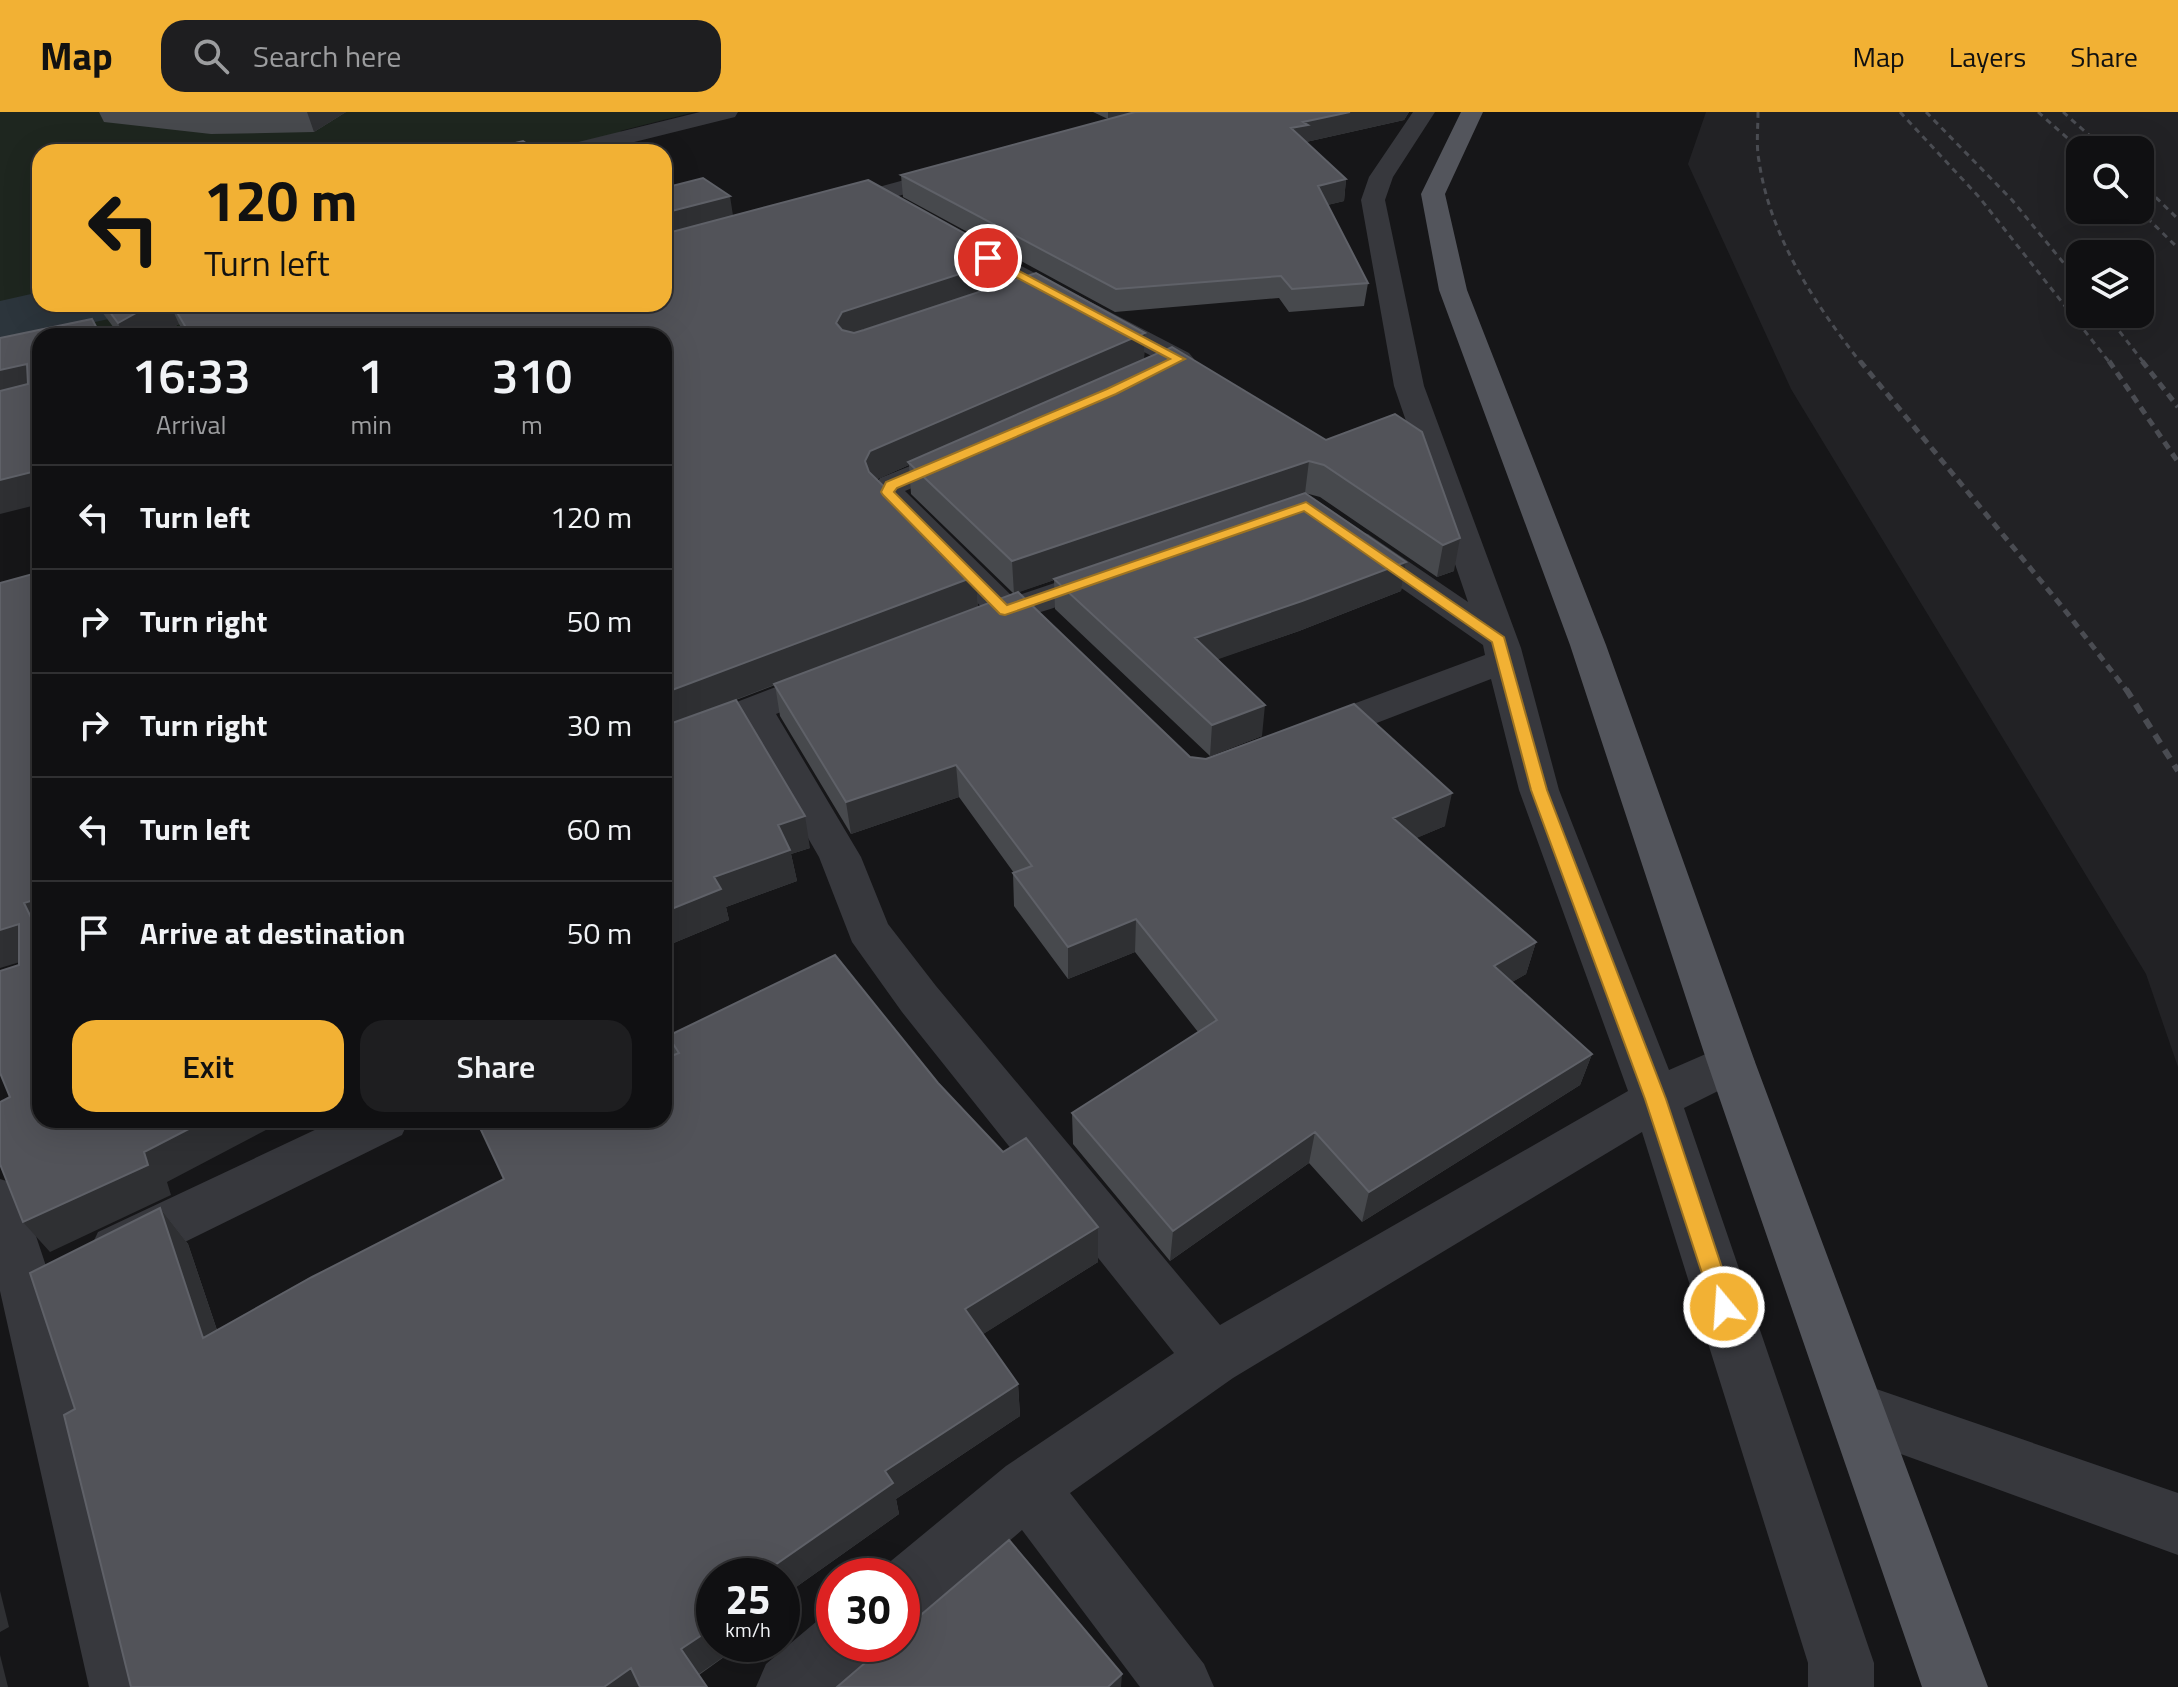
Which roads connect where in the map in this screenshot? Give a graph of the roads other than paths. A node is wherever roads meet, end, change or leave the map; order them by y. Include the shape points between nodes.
1 (727, 112) edge
2 (1424, 112) edge
3 (1472, 112) edge
4 (598, 144) edge
5 (979, 166) edge
6 (876, 195) junction
7 (803, 215) edge
8 (1039, 287) junction
9 (1011, 296) edge
10 (1112, 392) edge
11 (994, 441) edge
12 (1333, 524) edge
13 (1137, 566) edge
14 (1015, 608) junction
15 (968, 625) edge
16 (1058, 637) edge
17 (1502, 650) junction
18 (867, 664) edge
19 (753, 709) junction
20 (672, 741) edge
21 (1273, 749) edge
22 (1731, 1062) junction
23 (1656, 1099) junction
24 (368, 1128) edge
25 (0, 1201) edge
26 (45, 1285) edge
27 (1213, 1359) junction
28 (1856, 1410) junction
29 (1027, 1487) junction
30 (2178, 1524) edge
31 (920, 1577) edge
32 (819, 1662) edge
33 (122, 1687) edge
34 (789, 1687) edge
35 (1181, 1687) edge
36 (1841, 1687) edge
37 (1955, 1687) edge

1 - 4 street
2 - 17 street via 1381,177 1373,200 1409,386
3 - 22 main road via 1433,194 1453,290 1588,645
5 - 6 street
6 - 7 street
6 - 8 street
8 - 9 street
8 - 10 street via 1179,359
11 - 14 street via 891,485 887,492
12 - 17 street
13 - 14 street
14 - 15 street
14 - 16 street
17 - 21 street
17 - 23 street via 1539,790
18 - 19 street
19 - 20 street
19 - 27 street via 840,857 868,930
22 - 23 street
22 - 28 main road
23 - 27 street
23 - 36 street via 1841,1663
24 - 26 street
25 - 26 street
26 - 33 street
27 - 29 street
28 - 30 street
28 - 37 main road
29 - 31 street
29 - 35 street
32 - 34 street

